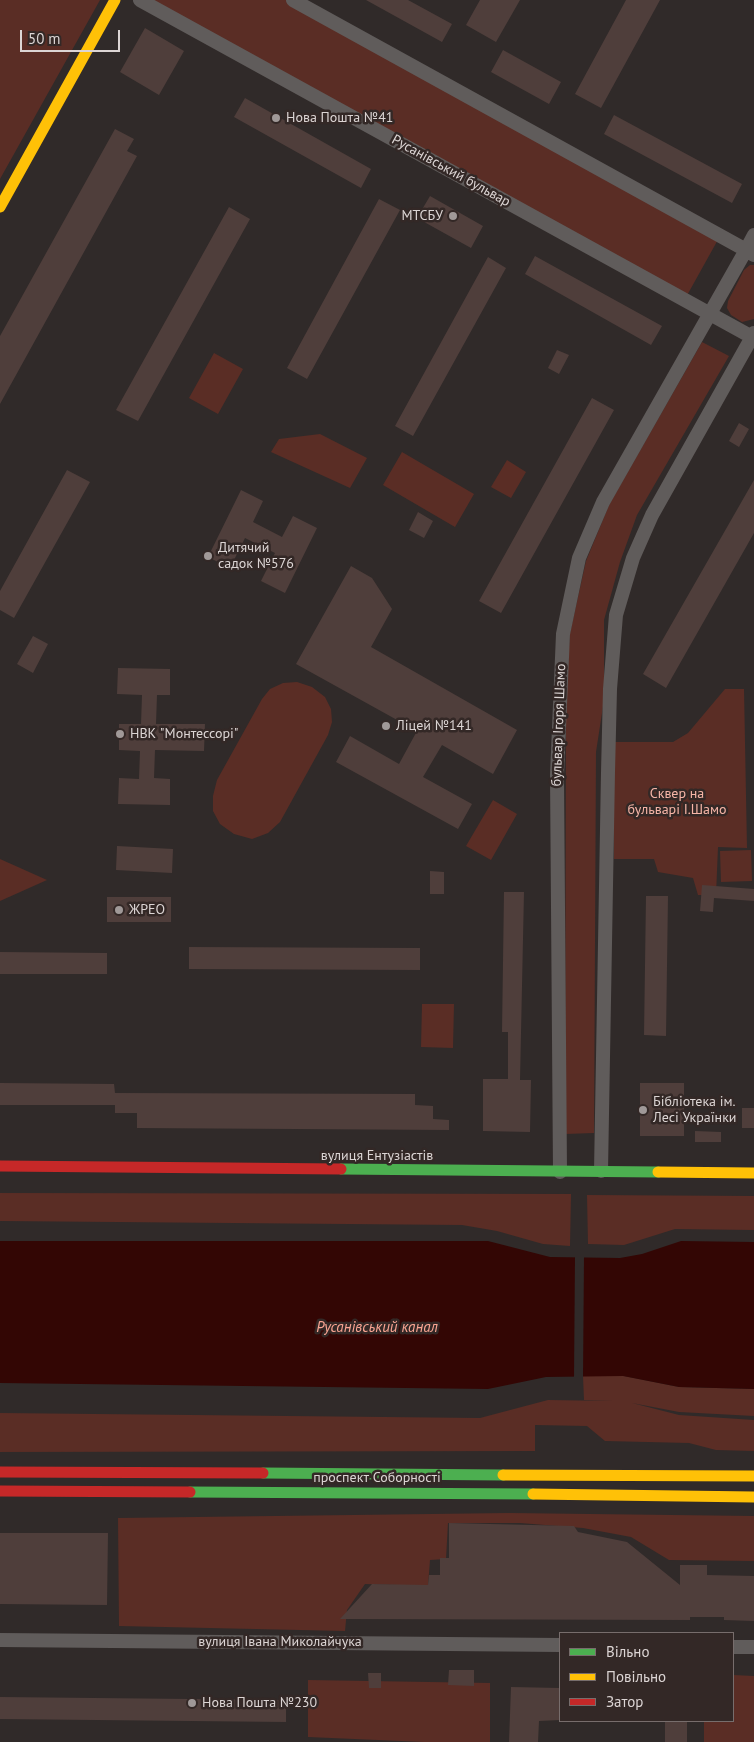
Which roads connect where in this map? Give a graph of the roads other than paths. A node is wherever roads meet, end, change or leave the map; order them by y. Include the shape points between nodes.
1 (115, 0) edge
2 (140, 0) edge
3 (292, 0) edge
4 (0, 207) edge
5 (754, 235) edge
6 (750, 252) edge
7 (710, 313) junction
8 (753, 335) edge
9 (0, 1166) edge
10 (601, 1171) junction
11 (560, 1172) junction
12 (754, 1173) edge
13 (0, 1472) edge
14 (754, 1476) edge
15 (0, 1491) edge
16 (754, 1497) edge
17 (0, 1640) edge
18 (559, 1645) edge
19 (734, 1647) edge
20 (754, 1647) edge

1 - 4 main road
2 - 7 street, Русанівський бульвар
3 - 6 street
5 - 6 street
6 - 7 street, бульвар Ігоря Шамо
7 - 8 street, Русанівський бульвар
7 - 11 street, бульвар Ігоря Шамо via 603,502 580,558 562,634 557,775
8 - 10 street via 652,515 633,558 616,615 610,689
9 - 11 main road, вулиця Ентузіастів
10 - 11 main road, вулиця Ентузіастів
10 - 12 main road, вулиця Ентузіастів
13 - 14 main road, проспект Соборності
15 - 16 main road, проспект Соборності
17 - 18 street, вулиця Івана Миколайчука
19 - 20 street

